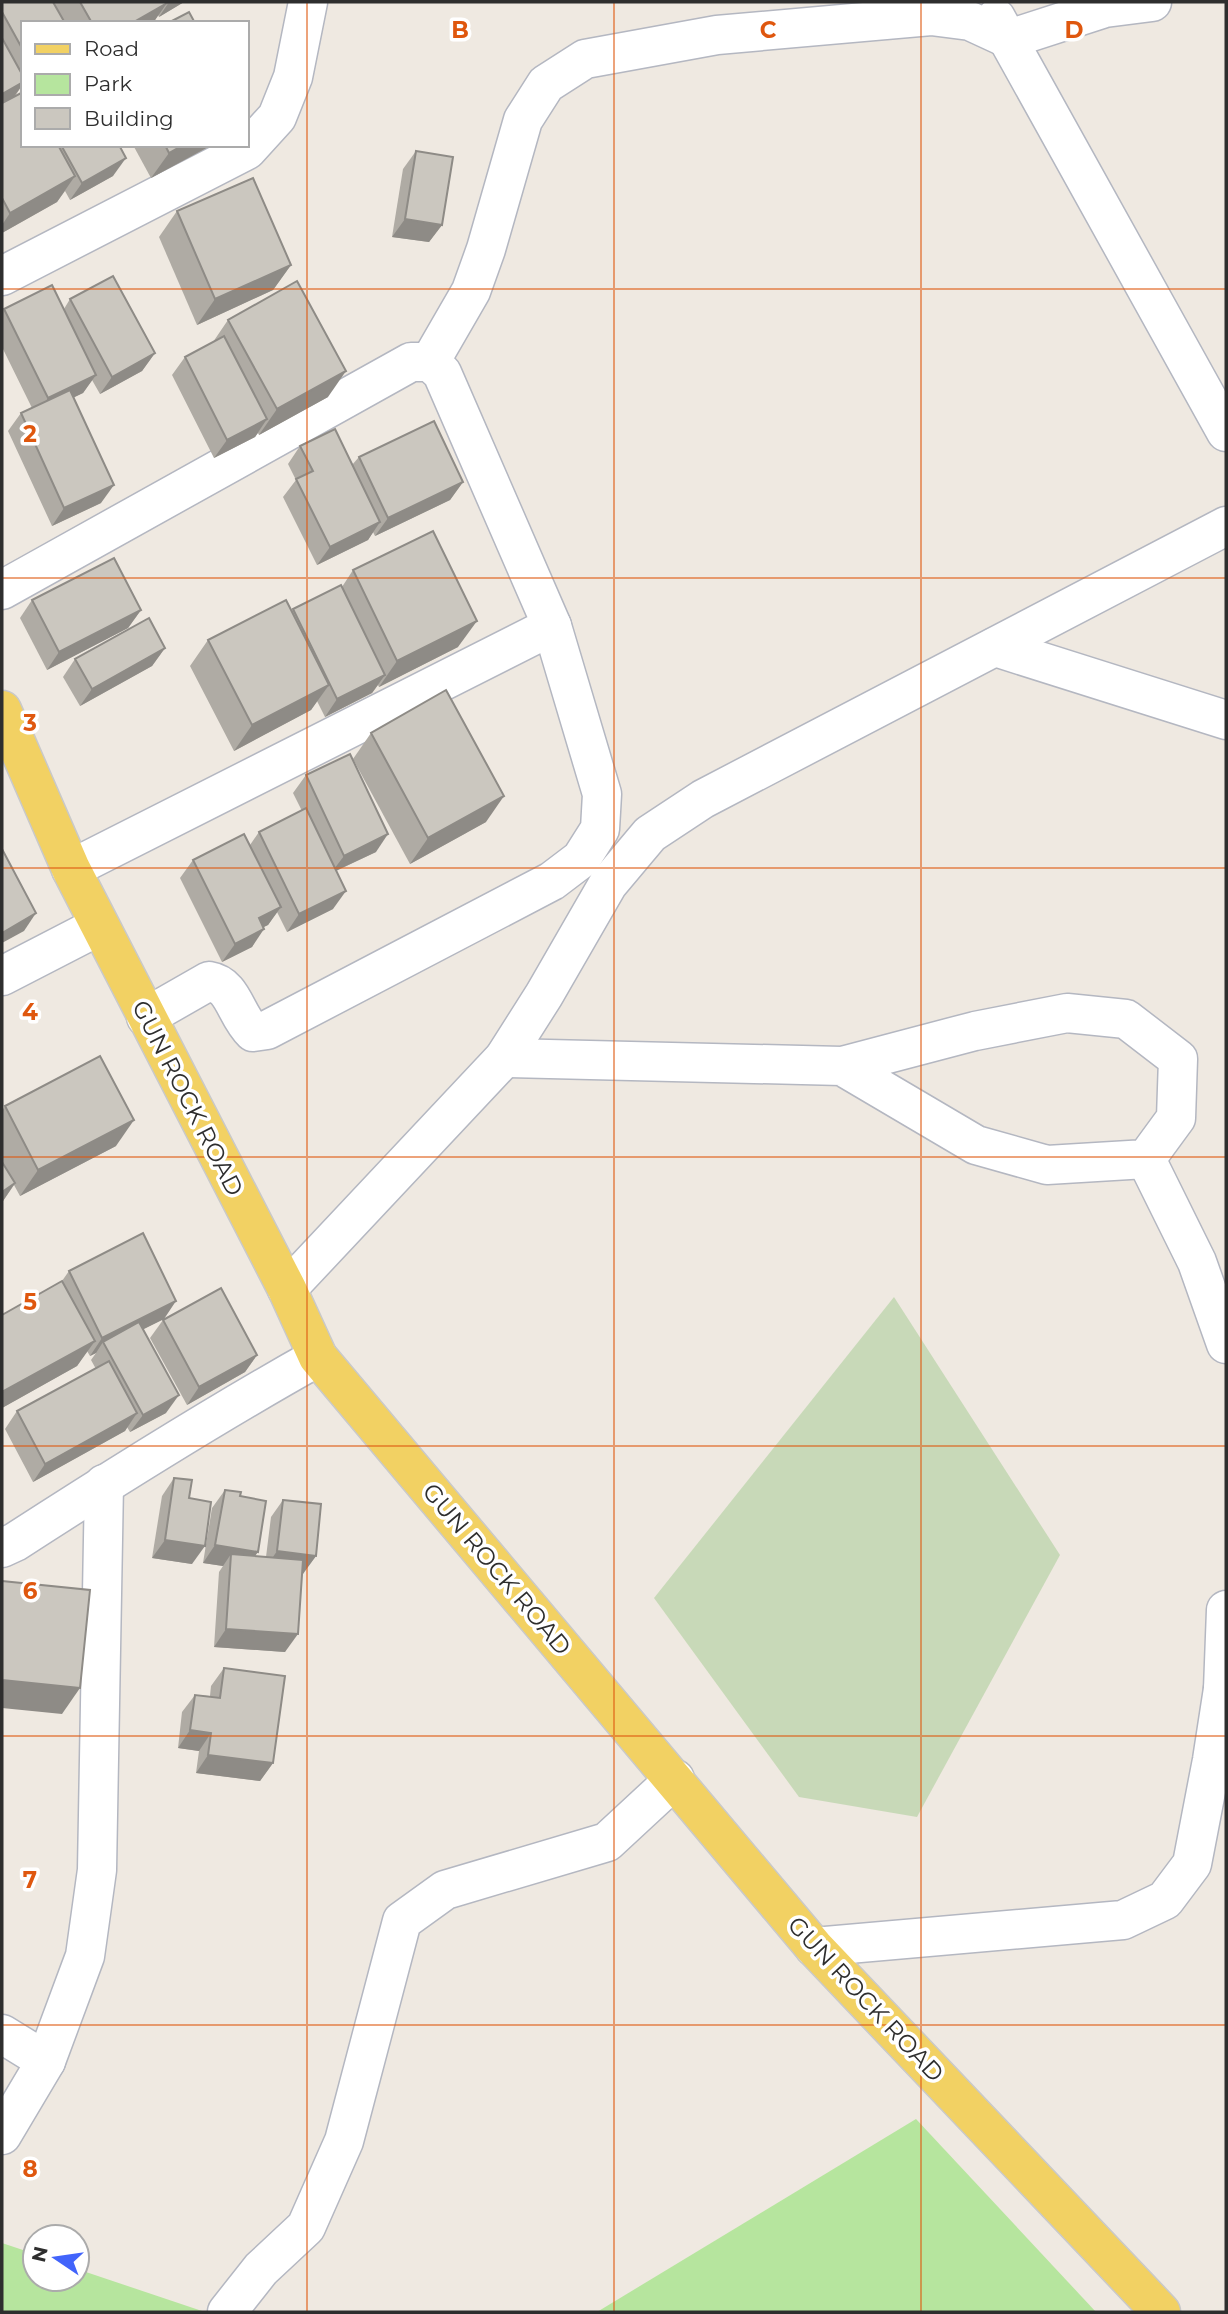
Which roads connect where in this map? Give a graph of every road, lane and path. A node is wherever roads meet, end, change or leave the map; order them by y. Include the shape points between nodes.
1 (309, 2) edge
2 (985, 2) edge
3 (1152, 2) edge
4 (1009, 39) junction
5 (2, 276) edge
6 (430, 362) junction
7 (1226, 432) edge
8 (1226, 526) edge
9 (2, 590) edge
10 (552, 626) junction
11 (995, 647) junction
12 (2, 710) edge
13 (1226, 720) edge
14 (71, 869) junction
15 (99, 926) junction
16 (2, 976) edge
17 (146, 1017) junction
18 (504, 1058) junction
19 (842, 1066) junction
20 (1146, 1159) junction
21 (288, 1289) junction
22 (1226, 1344) edge
23 (318, 1357) junction
24 (104, 1484) junction
25 (6, 1536) edge
26 (1226, 1609) edge
27 (1224, 1688) edge
28 (675, 1779) junction
29 (814, 1947) junction
30 (2, 2034) edge
31 (46, 2061) junction
32 (2, 2135) edge
33 (227, 2312) edge
34 (1161, 2312) edge

1 - 5 street via 293,76 277,117 247,150
2 - 4 street
3 - 4 street via 1105,8
4 - 6 street via 970,21 931,16 717,35 585,60 546,84 523,120 471,290
4 - 7 street
6 - 9 street via 411,362
6 - 10 street via 442,373
8 - 11 street
10 - 14 street
10 - 17 street via 602,794 600,828 581,859 552,881 267,1030 253,1032 243,1023 226,988 209,981
11 - 13 street
11 - 18 street via 703,799 650,834 608,884
12 - 14 main road, GUN ROCK ROAD
14 - 15 main road, GUN ROCK ROAD
15 - 16 street
15 - 17 main road, GUN ROCK ROAD
17 - 21 main road, GUN ROCK ROAD
18 - 19 street
18 - 21 street
19 - 20 street via 976,1145 1047,1165
19 - 20 street via 975,1031 1067,1013 1126,1019 1178,1059 1175,1118
20 - 22 street via 1197,1262
21 - 23 main road, GUN ROCK ROAD
23 - 24 street
23 - 28 main road, GUN ROCK ROAD
24 - 25 street
24 - 31 street via 97,1870 85,1956
26 - 27 street
27 - 29 street via 1192,1864 1166,1900 1123,1920
28 - 29 main road, GUN ROCK ROAD
28 - 33 street via 607,1842 445,1890 402,1921 344,2141 312,2214 306,2227 261,2269
29 - 34 main road, GUN ROCK ROAD
30 - 31 street
31 - 32 street

